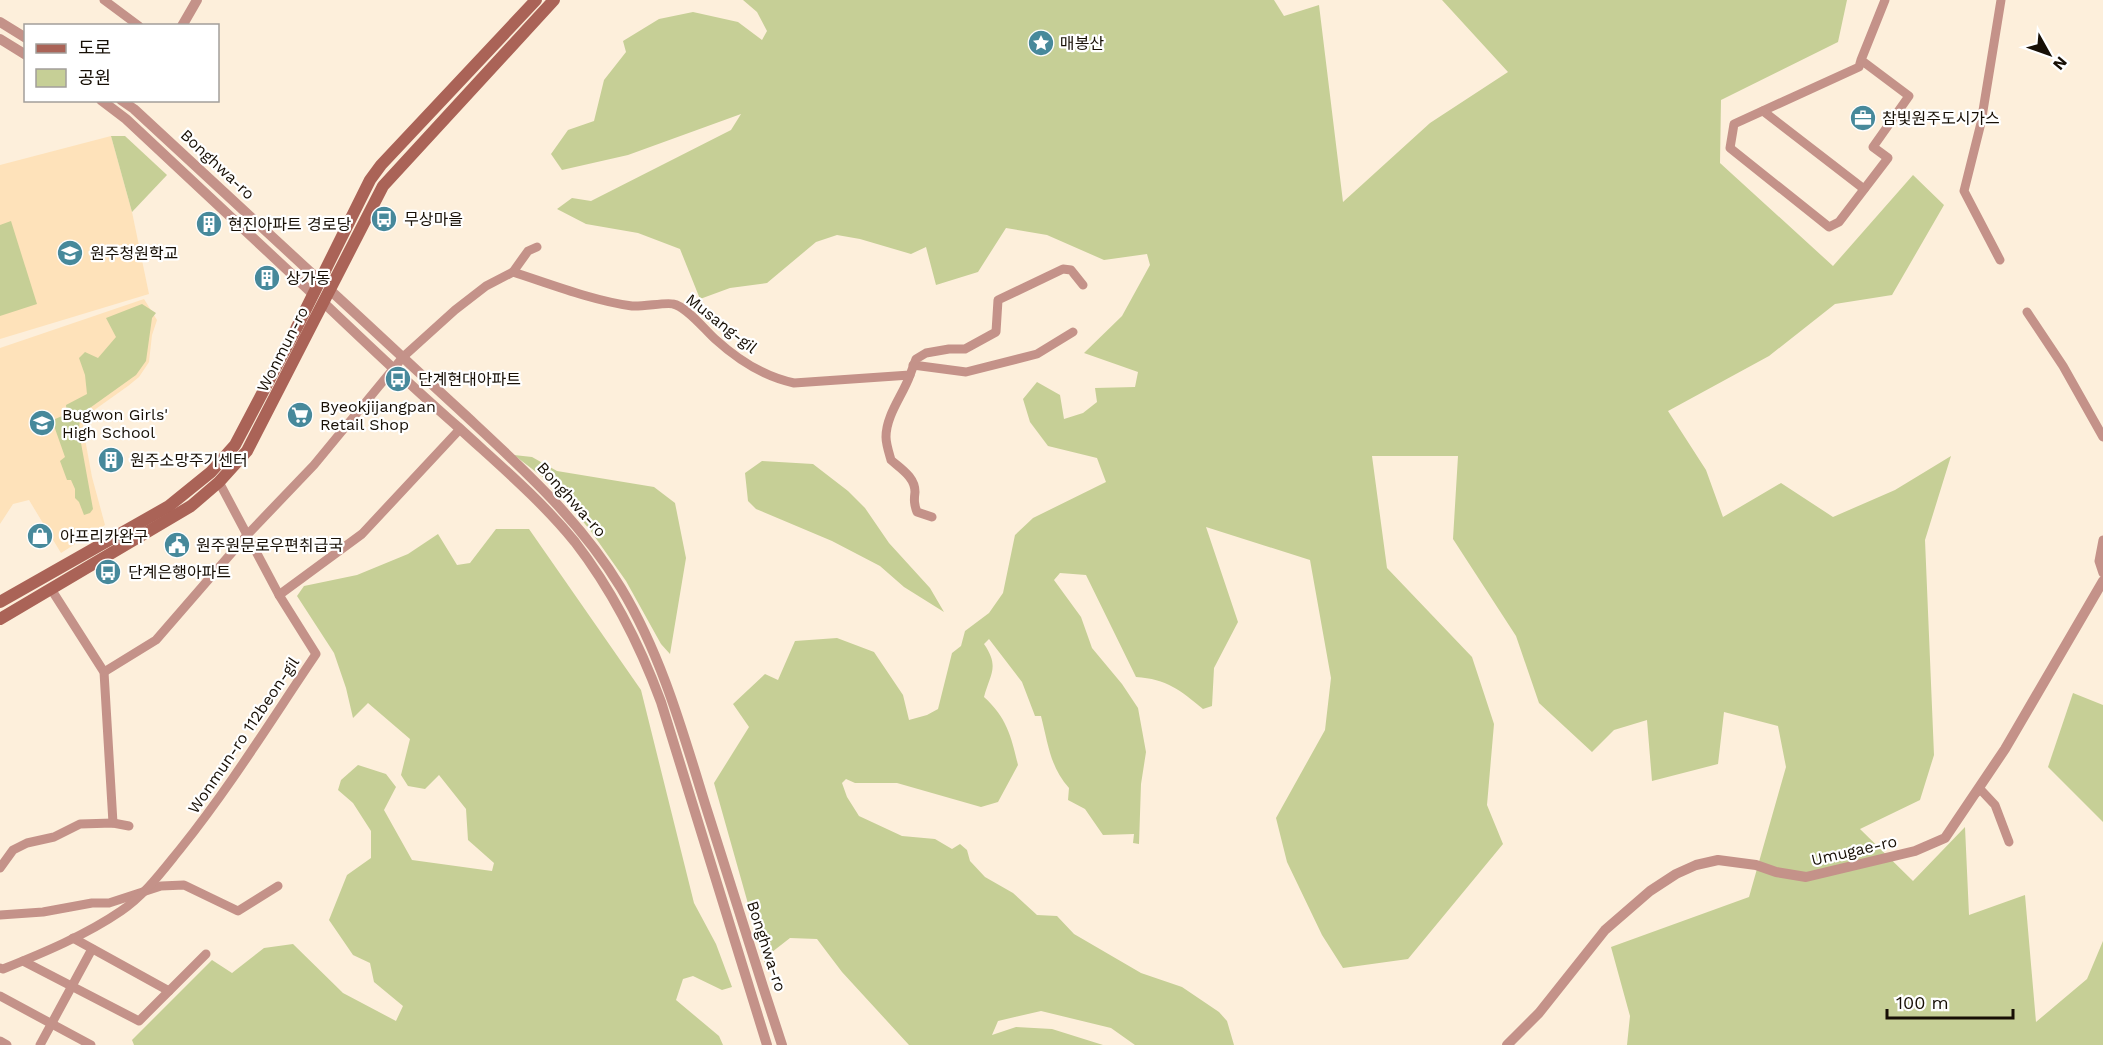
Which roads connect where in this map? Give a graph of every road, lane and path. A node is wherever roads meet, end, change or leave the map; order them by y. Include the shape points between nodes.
1 (104, 0) edge
2 (197, 0) edge
3 (536, 0) edge
4 (554, 0) edge
5 (1885, 0) edge
6 (2001, 0) edge
7 (0, 22) edge
8 (136, 24) edge
9 (183, 24) edge
10 (24, 37) edge
11 (0, 39) edge
12 (24, 54) edge
13 (1861, 60) junction
14 (104, 102) edge
15 (137, 105) edge
16 (1763, 111) junction
17 (126, 119) junction
18 (1864, 189) junction
19 (537, 247) dead end
20 (2000, 260) dead end
21 (513, 272) junction
22 (320, 281) junction
23 (1083, 285) dead end
24 (331, 291) junction
25 (313, 294) junction
26 (324, 303) junction
27 (2027, 312) dead end
28 (1073, 332) dead end
29 (403, 357) junction
30 (392, 368) junction
31 (911, 370) junction
32 (460, 429) junction
33 (2103, 436) edge
34 (215, 477) junction
35 (932, 518) dead end
36 (248, 534) junction
37 (2103, 540) edge
38 (2103, 573) edge
39 (2103, 581) edge
40 (48, 584) junction
41 (279, 595) junction
42 (0, 602) edge
43 (0, 619) edge
44 (104, 672) junction
45 (1976, 793) junction
46 (113, 823) junction
47 (129, 826) dead end
48 (2009, 842) dead end
49 (0, 868) edge
50 (278, 886) dead end
51 (145, 891) junction
52 (0, 915) edge
53 (73, 938) junction
54 (92, 949) junction
55 (206, 954) dead end
56 (23, 961) junction
57 (0, 968) edge
58 (72, 986) junction
59 (169, 991) junction
60 (0, 996) edge
61 (52, 1023) junction
62 (0, 1041) edge
63 (8, 1045) edge
64 (40, 1045) edge
65 (91, 1045) edge
66 (768, 1045) edge
67 (782, 1045) edge
68 (1507, 1045) edge

1 - 8 street
2 - 9 street
3 - 22 main road, Wonmun-ro via 381,165
4 - 24 main road, Wonmun-ro via 383,186
5 - 13 street
6 - 20 street via 1981,123 1964,191
7 - 10 street
11 - 12 street
13 - 16 street via 1859,67
13 - 18 street via 1909,96 1873,147 1888,158
14 - 17 street, Bonghwa-ro
15 - 17 street
15 - 22 street, Bonghwa-ro
16 - 18 street
16 - 18 street via 1734,124 1730,148 1829,227 1839,222
17 - 25 street, Bonghwa-ro
19 - 21 street via 528,251
21 - 29 street via 486,286
21 - 31 street, Musang-gil via 633,306 673,303 718,342 777,380 794,383
22 - 24 main road, Bonghwa-ro
22 - 25 main road, Wonmun-ro
23 - 31 street, Musang-gil via 1071,270 1063,269 998,300 996,332 965,349 926,353 916,359
24 - 26 main road, Wonmun-ro
24 - 29 street, Bonghwa-ro
25 - 26 main road
25 - 34 main road, Wonmun-ro via 236,445
26 - 30 street, Bonghwa-ro
26 - 34 main road, Wonmun-ro via 247,451
27 - 33 street
28 - 31 street, Musang-gil via 1037,354 966,372
29 - 30 street
29 - 67 street, Bonghwa-ro via 556,502 590,542 638,619 680,721
30 - 32 street, Bonghwa-ro
30 - 36 street via 314,465
31 - 35 street via 886,436 891,460 913,482 917,512
32 - 41 street via 362,534
32 - 66 street, Bonghwa-ro via 514,477 574,542 627,624 661,702
34 - 36 street, Wonmun-ro 112beon-gil
34 - 40 main road, Wonmun-ro
36 - 41 street, Wonmun-ro 112beon-gil
36 - 44 street via 156,640
37 - 38 street via 2099,561
39 - 45 street, Umugae-ro
40 - 42 main road, Wonmun-ro
40 - 43 main road, Wonmun-ro
40 - 44 street
41 - 51 street, Wonmun-ro 112beon-gil via 316,654 209,812
44 - 46 street
45 - 48 street via 1980,789 1995,805
45 - 68 street, Umugae-ro via 1944,838 1886,859 1806,877 1718,860 1676,874 1605,930 1539,1013
46 - 47 street
46 - 49 street via 80,824 54,837 27,843 13,850
50 - 51 street via 238,912 184,885
51 - 52 street via 109,903
51 - 53 street, Wonmun-ro 112beon-gil via 123,910
53 - 54 street
53 - 56 street, Wonmun-ro 112beon-gil
54 - 58 street
54 - 59 street
55 - 59 street
56 - 57 street, Wonmun-ro 112beon-gil
56 - 58 street
58 - 59 street via 139,1021
58 - 61 street
60 - 61 street
61 - 64 street
61 - 65 street
62 - 63 street

